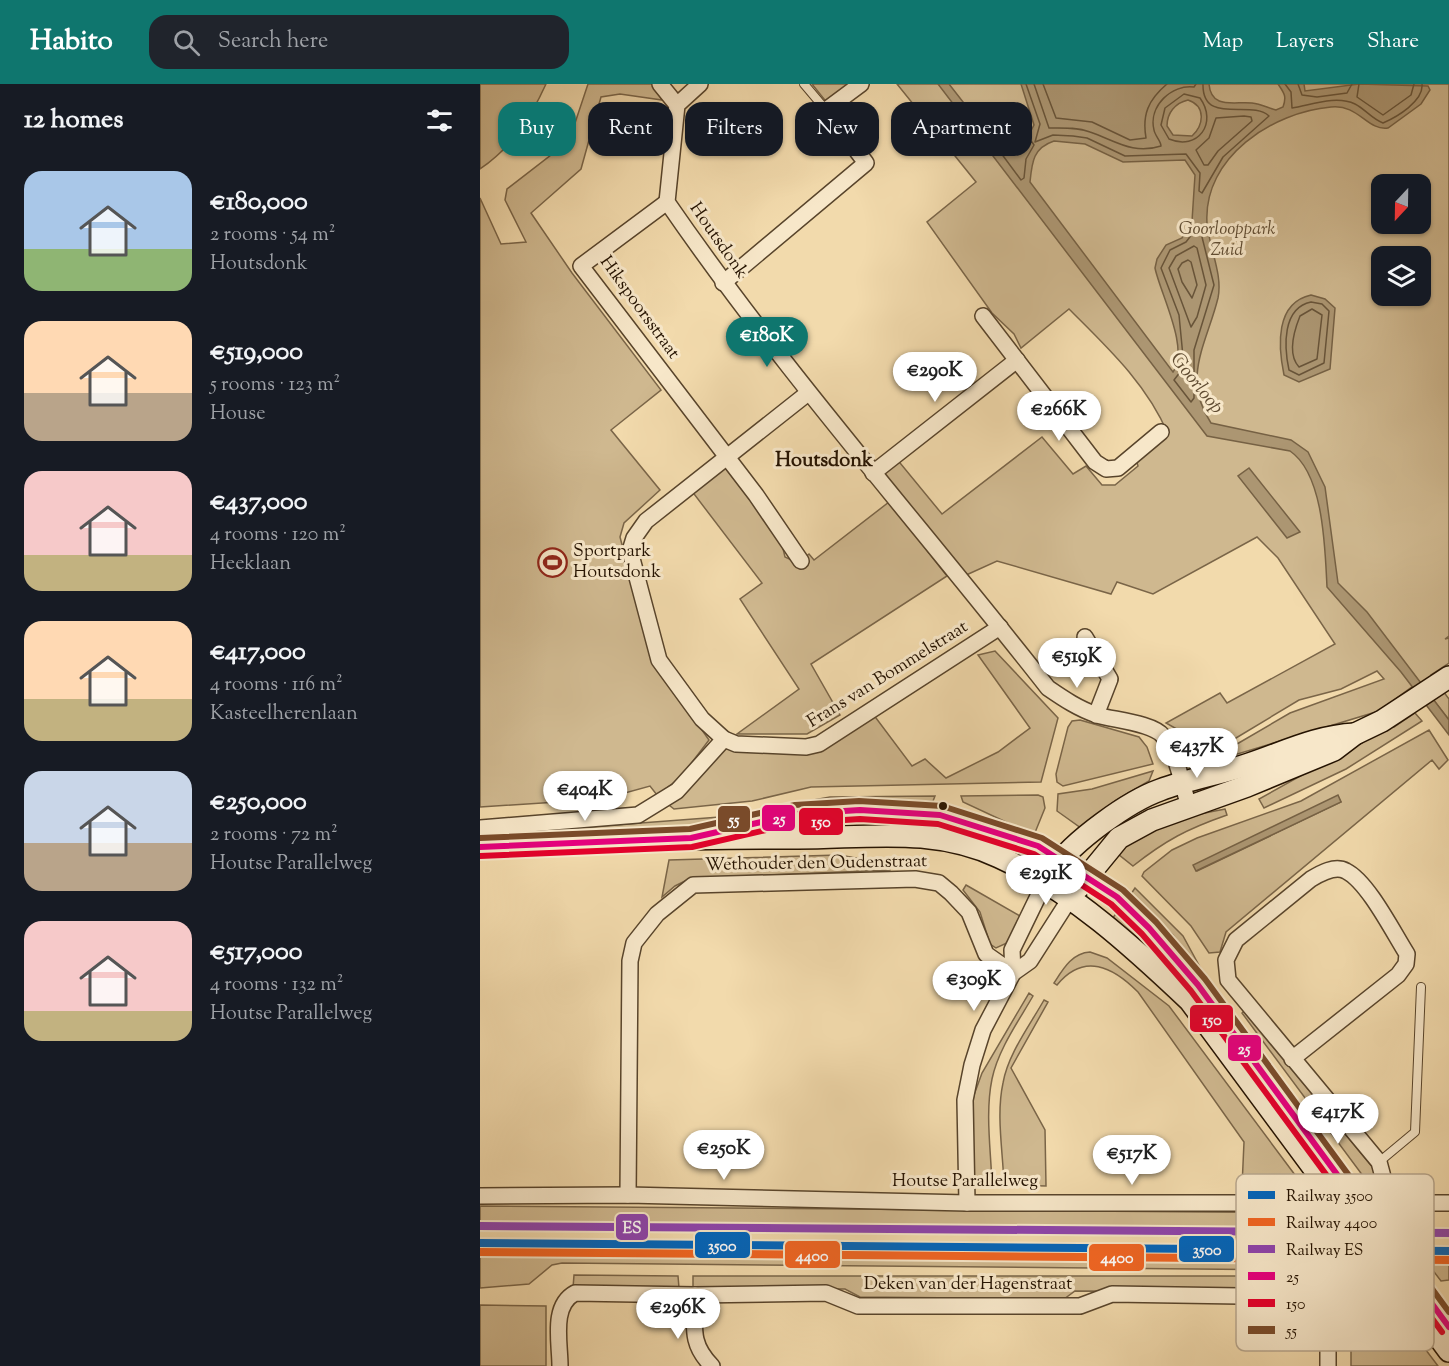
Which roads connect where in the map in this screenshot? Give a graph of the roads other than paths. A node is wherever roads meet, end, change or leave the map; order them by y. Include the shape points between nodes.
1 (660, 84) edge
2 (700, 84) edge
3 (804, 84) edge
4 (861, 84) edge
5 (819, 102) edge
6 (837, 102) edge
7 (677, 105) junction
8 (861, 156) edge
9 (667, 202) junction
10 (723, 283) junction
11 (983, 316) dead end
12 (1017, 360) junction
13 (808, 393) junction
14 (1161, 432) dead end
15 (726, 458) junction
16 (873, 472) junction
17 (801, 561) dead end
18 (1000, 627) junction
19 (1085, 636) dead end
20 (1444, 680) edge
21 (1096, 715) junction
22 (1355, 734) junction
23 (724, 739) junction
24 (1181, 783) junction
25 (1189, 806) junction
26 (480, 828) edge
27 (691, 838) junction
28 (480, 847) edge
29 (1061, 859) junction
30 (1086, 876) junction
31 (1045, 882) junction
32 (1070, 900) junction
33 (1013, 973) junction
34 (1421, 987) dead end
35 (1293, 1059) junction
36 (1379, 1162) junction
37 (1318, 1174) edge
38 (1337, 1174) edge
39 (1382, 1174) edge
40 (628, 1195) junction
41 (480, 1196) edge
42 (967, 1203) junction
43 (1236, 1203) edge
44 (696, 1295) junction
45 (1236, 1296) edge
46 (1434, 1307) edge
47 (1449, 1327) edge
48 (1434, 1331) edge
49 (1449, 1351) edge
50 (560, 1366) edge
51 (712, 1366) edge

1 - 7 street
2 - 7 street
3 - 5 lane
4 - 6 street
7 - 9 street, Houtsdonk
8 - 10 street via 866,163
9 - 10 street, Houtsdonk
9 - 15 street, Hikspoorsstraat via 581,266
10 - 13 street, Houtsdonk
11 - 12 street
12 - 14 street via 1095,462 1106,469 1118,468
12 - 16 street
13 - 15 street
13 - 16 street, Houtsdonk
15 - 17 street
15 - 23 street via 646,520 630,550 660,660 702,719
16 - 18 street, Houtsdonk
18 - 21 street, Houtsdonk via 1048,688 1072,705
18 - 23 street, Frans van Bommelstraat via 819,744 736,744
19 - 21 street via 1110,679
20 - 22 main road
21 - 24 street, Houtsdonk via 1163,734
22 - 24 main road via 1328,735 1247,765
22 - 25 main road via 1334,750
23 - 26 street via 677,791 638,815
24 - 25 street
24 - 29 main road via 1157,791 1108,820
25 - 30 main road via 1119,838
27 - 28 main road
27 - 29 main road via 796,814 910,812 940,815 995,831
27 - 31 main road via 936,837 998,856
29 - 30 main road
29 - 31 main road
30 - 32 main road
30 - 38 main road via 1118,897 1198,985
31 - 32 main road
31 - 33 street via 1012,950
32 - 33 street via 1030,961
32 - 37 main road via 1140,953 1190,1001
33 - 40 street, Wethouder den Oudenstraat via 986,954 969,912 939,883 915,879 693,885 657,914 634,943 630,961
33 - 42 street via 983,1030 972,1065 965,1100
34 - 36 lane via 1415,1132
35 - 35 street via 1398,975 1406,964 1407,954 1359,881 1345,870 1325,870 1311,879 1236,940 1226,960 1228,980
35 - 36 street
36 - 39 street
40 - 41 street, Houtse Parallelweg
40 - 42 street, Houtse Parallelweg
42 - 43 street, Houtse Parallelweg, bridge
44 - 45 street, Deken van der Hagenstraat via 825,1293 858,1306 1080,1306 1112,1294
44 - 50 street, Deken van der Hagenstraat via 575,1293 564,1299 559,1308
44 - 51 street via 695,1342
46 - 47 main road
48 - 49 main road

